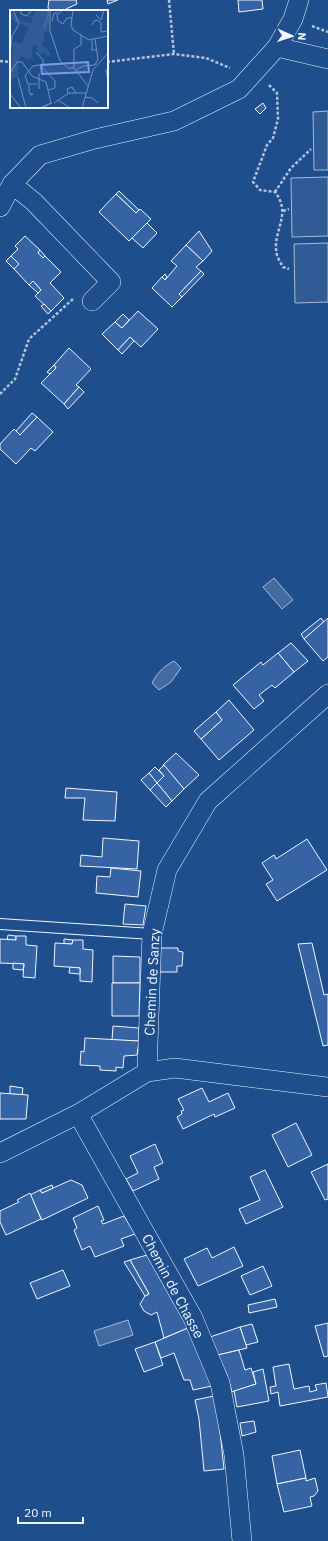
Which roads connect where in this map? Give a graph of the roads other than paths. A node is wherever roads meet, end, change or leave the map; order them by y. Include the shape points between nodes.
1 (299, 0) edge
2 (278, 47) junction
3 (328, 59) edge
4 (12, 184) junction
5 (0, 208) edge
6 (92, 300) road end
7 (328, 694) edge
8 (0, 924) edge
9 (152, 934) junction
10 (147, 1072) junction
11 (328, 1087) edge
12 (78, 1114) junction
13 (0, 1153) edge
14 (242, 1541) edge

1 - 2 street via 293,19
2 - 3 street
2 - 4 street via 239,89 174,121 40,155
4 - 5 street
4 - 6 street via 34,202 111,282
7 - 9 street, Chemin de Sanzy via 208,801 167,870
8 - 9 lane
9 - 10 street, Chemin de Sanzy
10 - 11 street via 175,1068
10 - 12 street
12 - 13 street
12 - 14 street, Chemin de Chasse via 193,1318 220,1383 234,1455

